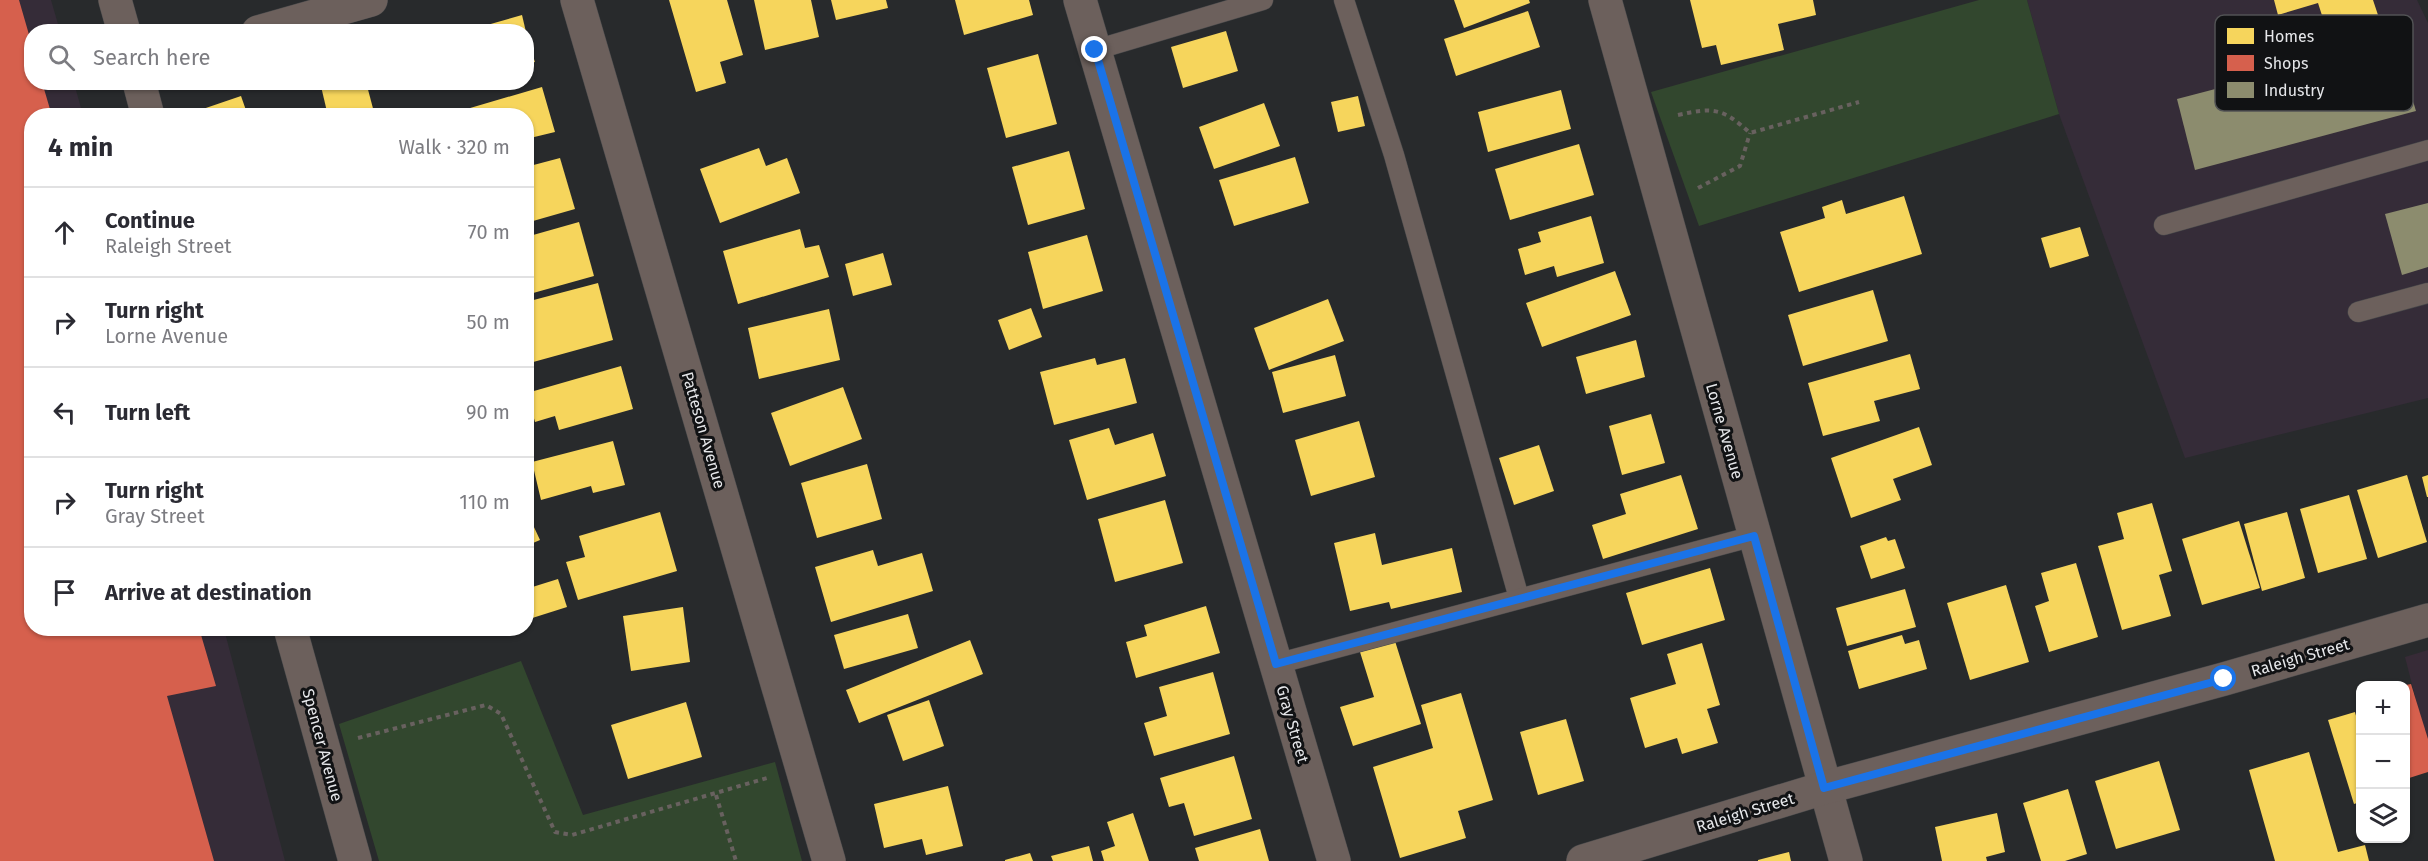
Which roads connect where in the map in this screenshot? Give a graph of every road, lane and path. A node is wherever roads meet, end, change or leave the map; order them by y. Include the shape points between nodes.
1 (115, 0) edge
2 (370, 0) edge
3 (577, 0) edge
4 (1080, 0) edge
5 (1263, 0) edge
6 (1344, 0) edge
7 (1605, 0) edge
8 (122, 24) edge
9 (286, 24) edge
10 (1095, 50) junction
11 (141, 90) edge
12 (1859, 102) dead end
13 (146, 108) edge
14 (1678, 115) dead end
15 (1750, 133) junction
16 (2428, 150) edge
17 (1698, 188) dead end
18 (2164, 225) dead end
19 (2428, 293) edge
20 (2358, 312) dead end
21 (1754, 536) junction
22 (1519, 598) junction
23 (2428, 620) edge
24 (292, 636) edge
25 (1276, 664) junction
26 (348, 740) dead end
27 (775, 775) dead end
28 (1824, 788) junction
29 (716, 795) junction
30 (355, 861) edge
31 (736, 861) edge
32 (829, 861) edge
33 (1334, 861) edge
34 (1583, 861) edge
35 (1846, 861) edge

1 - 8 street
2 - 9 street
3 - 32 street, Patteson Avenue
4 - 10 street, Gray Street
5 - 10 lane
6 - 22 lane via 1394,155
7 - 21 street, Lorne Avenue
10 - 25 street, Gray Street
11 - 13 street
12 - 15 path
14 - 15 path via 1706,108 1730,114
15 - 17 path via 1740,166
16 - 18 lane
19 - 20 lane
21 - 22 lane
21 - 28 street, Lorne Avenue
22 - 25 lane
23 - 28 street, Raleigh Street
24 - 30 street, Spencer Avenue
25 - 33 street, Gray Street
26 - 29 path via 486,705 501,714 555,832 572,835
27 - 29 path
28 - 34 street, Raleigh Street
28 - 35 street, Lorne Avenue
29 - 31 path

